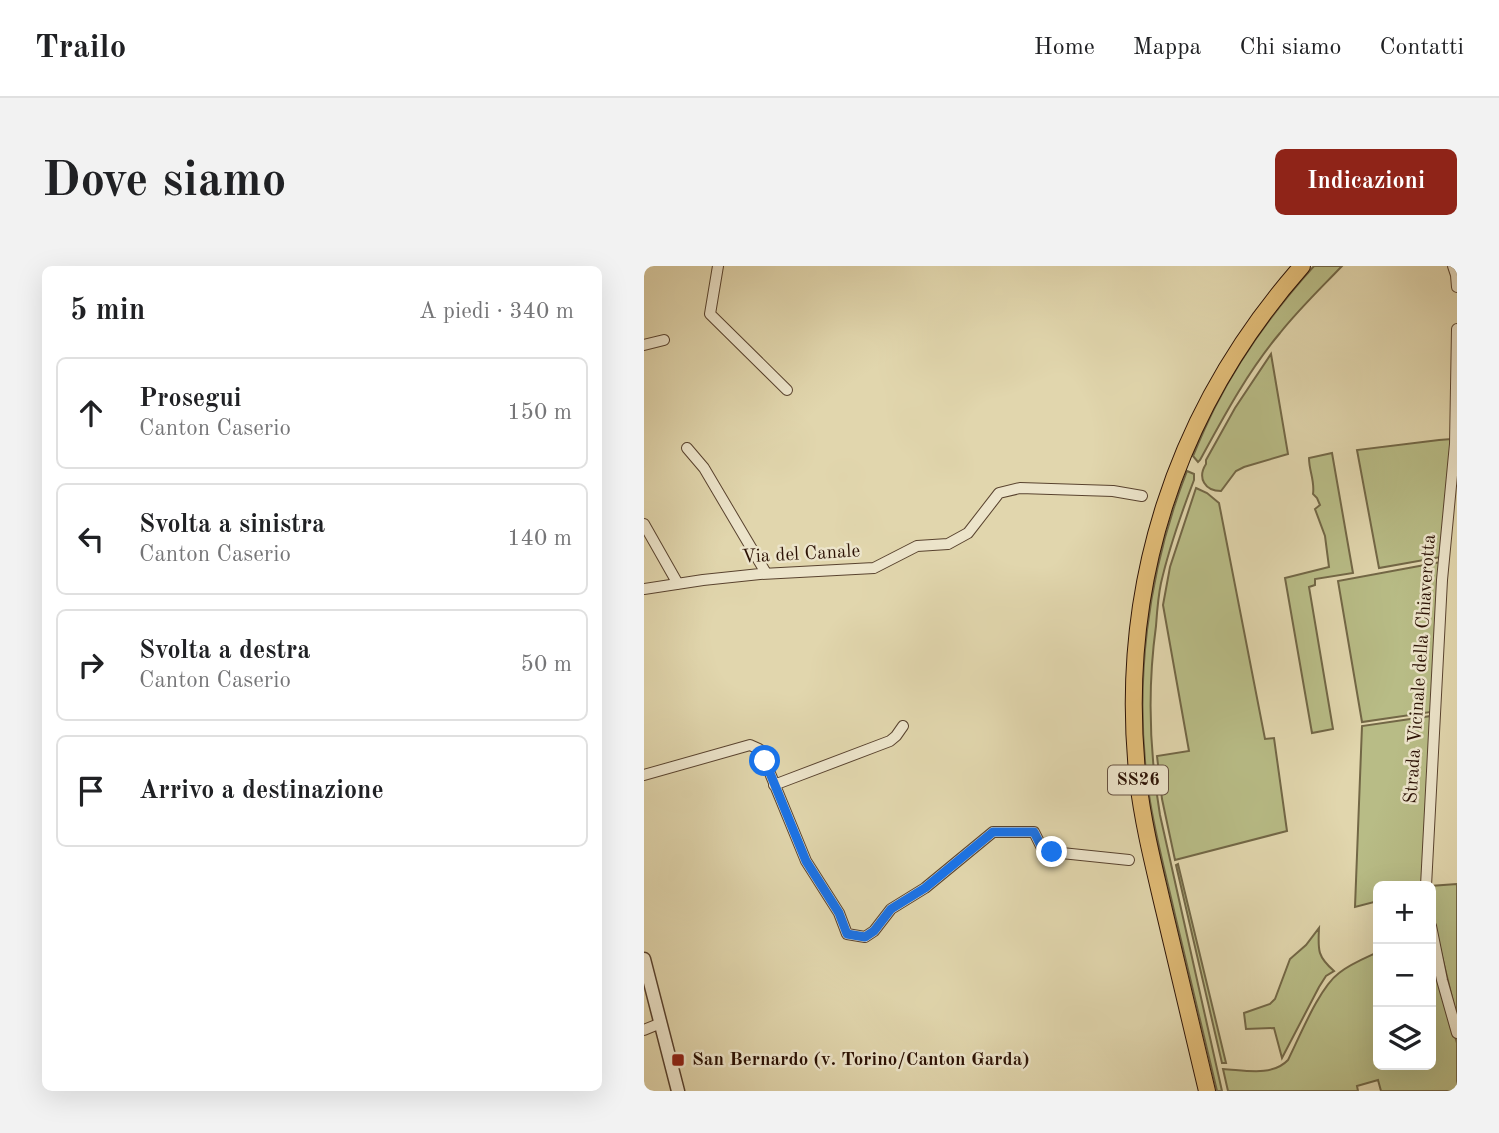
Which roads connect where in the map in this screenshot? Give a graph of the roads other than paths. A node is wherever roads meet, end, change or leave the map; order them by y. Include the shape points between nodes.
1 (718, 266) edge
2 (1302, 266) edge
3 (1454, 266) edge
4 (1457, 287) edge
5 (1457, 329) edge
6 (664, 340) dead end
7 (644, 345) edge
8 (787, 390) dead end
9 (687, 448) dead end
10 (1142, 496) dead end
11 (644, 524) edge
12 (766, 573) junction
13 (678, 584) junction
14 (644, 589) edge
15 (903, 726) dead end
16 (644, 775) edge
17 (774, 785) junction
18 (1129, 860) dead end
19 (1426, 881) edge
20 (1435, 944) edge
21 (644, 959) edge
22 (661, 1023) junction
23 (644, 1030) edge
24 (1457, 1032) edge
25 (678, 1091) edge
26 (1207, 1091) edge

1 - 8 street via 710,314
2 - 26 main road, SS26 via 1241,345 1207,402 1181,460 1154,541 1141,604 1135,662 1138,781
3 - 4 street
5 - 19 street, Strada Vicinale della Chiaverotta via 1455,444 1441,593
6 - 7 street
9 - 12 street via 704,468
10 - 12 street, Via del Canale via 1020,488 999,493 968,533 948,544 917,546 874,568
11 - 13 street
12 - 13 street, Via del Canale
13 - 14 street, Via del Canale
15 - 17 street via 890,741
16 - 17 street via 750,745 758,749
17 - 18 street via 806,861 847,934 855,936 865,937 874,931 891,909 925,888 993,832 1034,832 1042,848 1052,852
20 - 24 street
21 - 22 street
22 - 23 street
22 - 25 street

